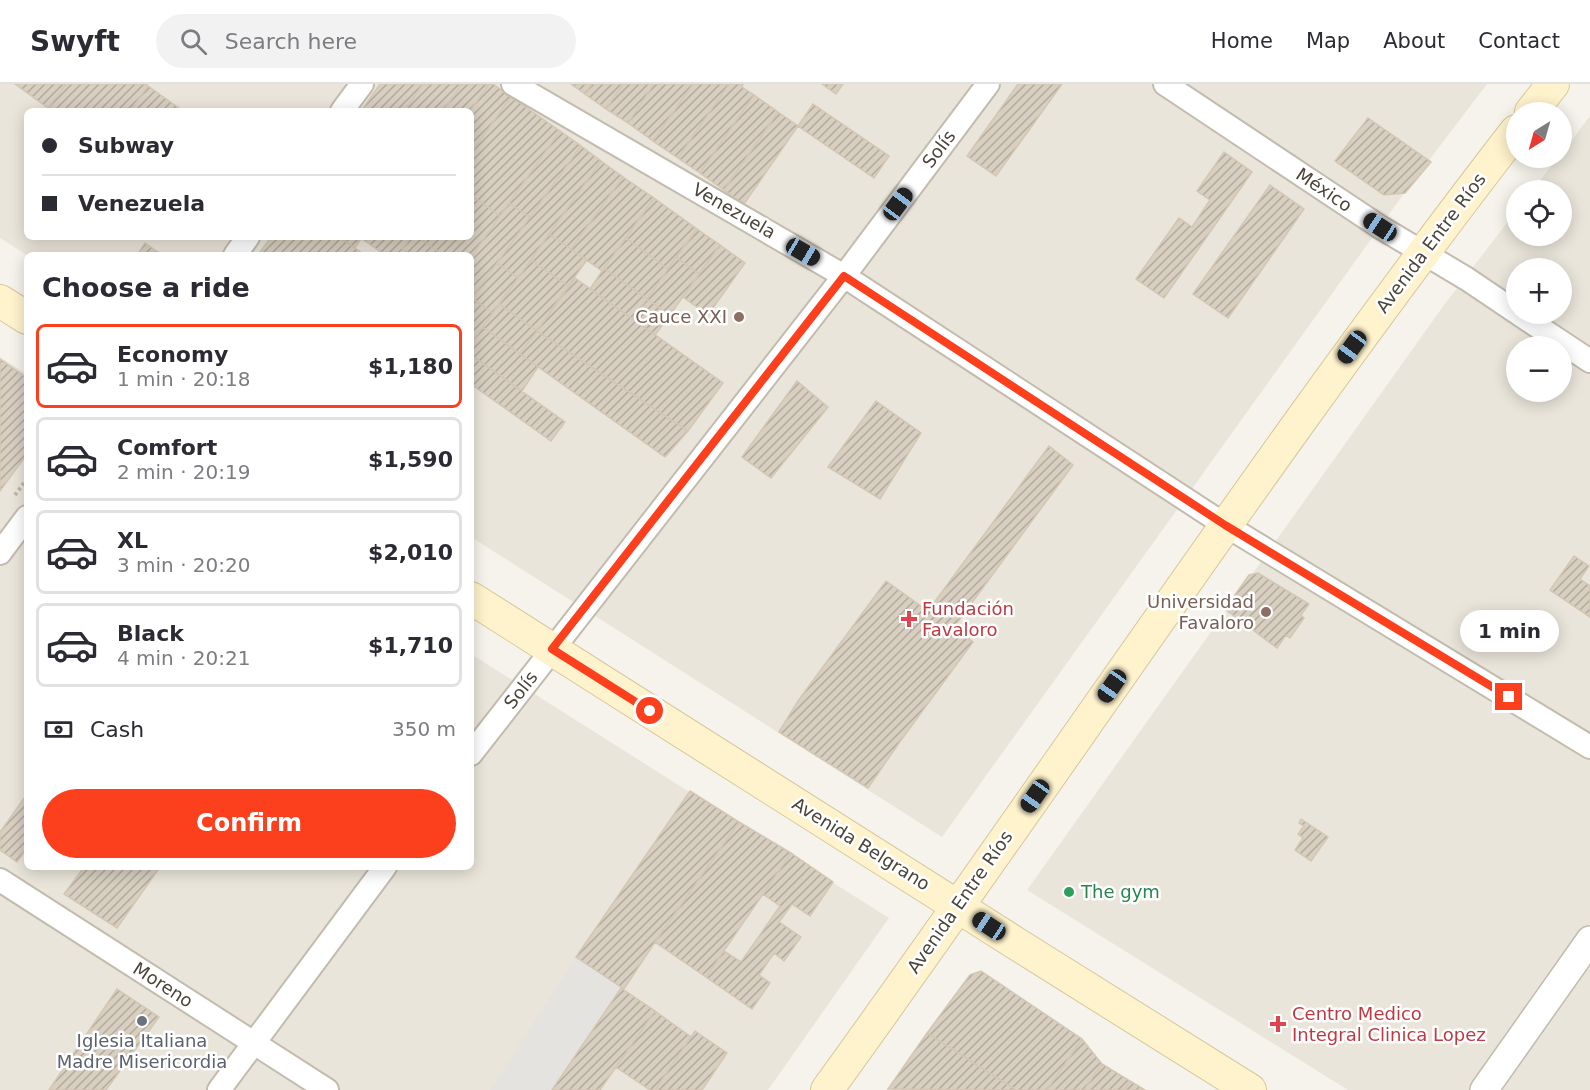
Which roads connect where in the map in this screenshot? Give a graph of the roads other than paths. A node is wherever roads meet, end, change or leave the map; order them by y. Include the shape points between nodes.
1 (362, 84) edge
2 (513, 84) edge
3 (988, 84) edge
4 (1165, 84) edge
5 (1553, 84) edge
6 (1539, 102) edge
7 (344, 108) edge
8 (1506, 144) edge
9 (1422, 252) junction
10 (844, 276) junction
11 (0, 301) edge
12 (1506, 305) edge
13 (24, 316) edge
14 (1534, 324) edge
15 (1590, 361) edge
16 (24, 521) edge
17 (1225, 525) junction
18 (0, 553) edge
19 (474, 600) edge
20 (552, 649) junction
21 (1590, 747) edge
22 (474, 750) edge
23 (383, 870) edge
24 (0, 879) edge
25 (958, 906) junction
26 (1590, 940) edge
27 (254, 1044) junction
28 (219, 1090) edge
29 (327, 1090) edge
30 (827, 1090) edge
31 (1250, 1090) edge
32 (1484, 1090) edge

1 - 7 street
2 - 10 street, Venezuela
3 - 10 street, Solís
4 - 9 street, México
5 - 6 main road
8 - 9 main road, Avenida Entre Ríos
9 - 12 street, México
9 - 17 main road, Avenida Entre Ríos
10 - 17 street, Venezuela
10 - 20 street, Solís
11 - 13 main road
14 - 15 street, México
16 - 18 street
17 - 21 street, Venezuela
17 - 25 main road, Avenida Entre Ríos
19 - 20 main road, Avenida Belgrano
20 - 22 street, Solís
20 - 25 main road, Avenida Belgrano
23 - 27 street
24 - 27 street, Moreno
25 - 30 main road, Avenida Entre Ríos
25 - 31 main road, Avenida Belgrano
26 - 32 street
27 - 28 street
27 - 29 street, Moreno

